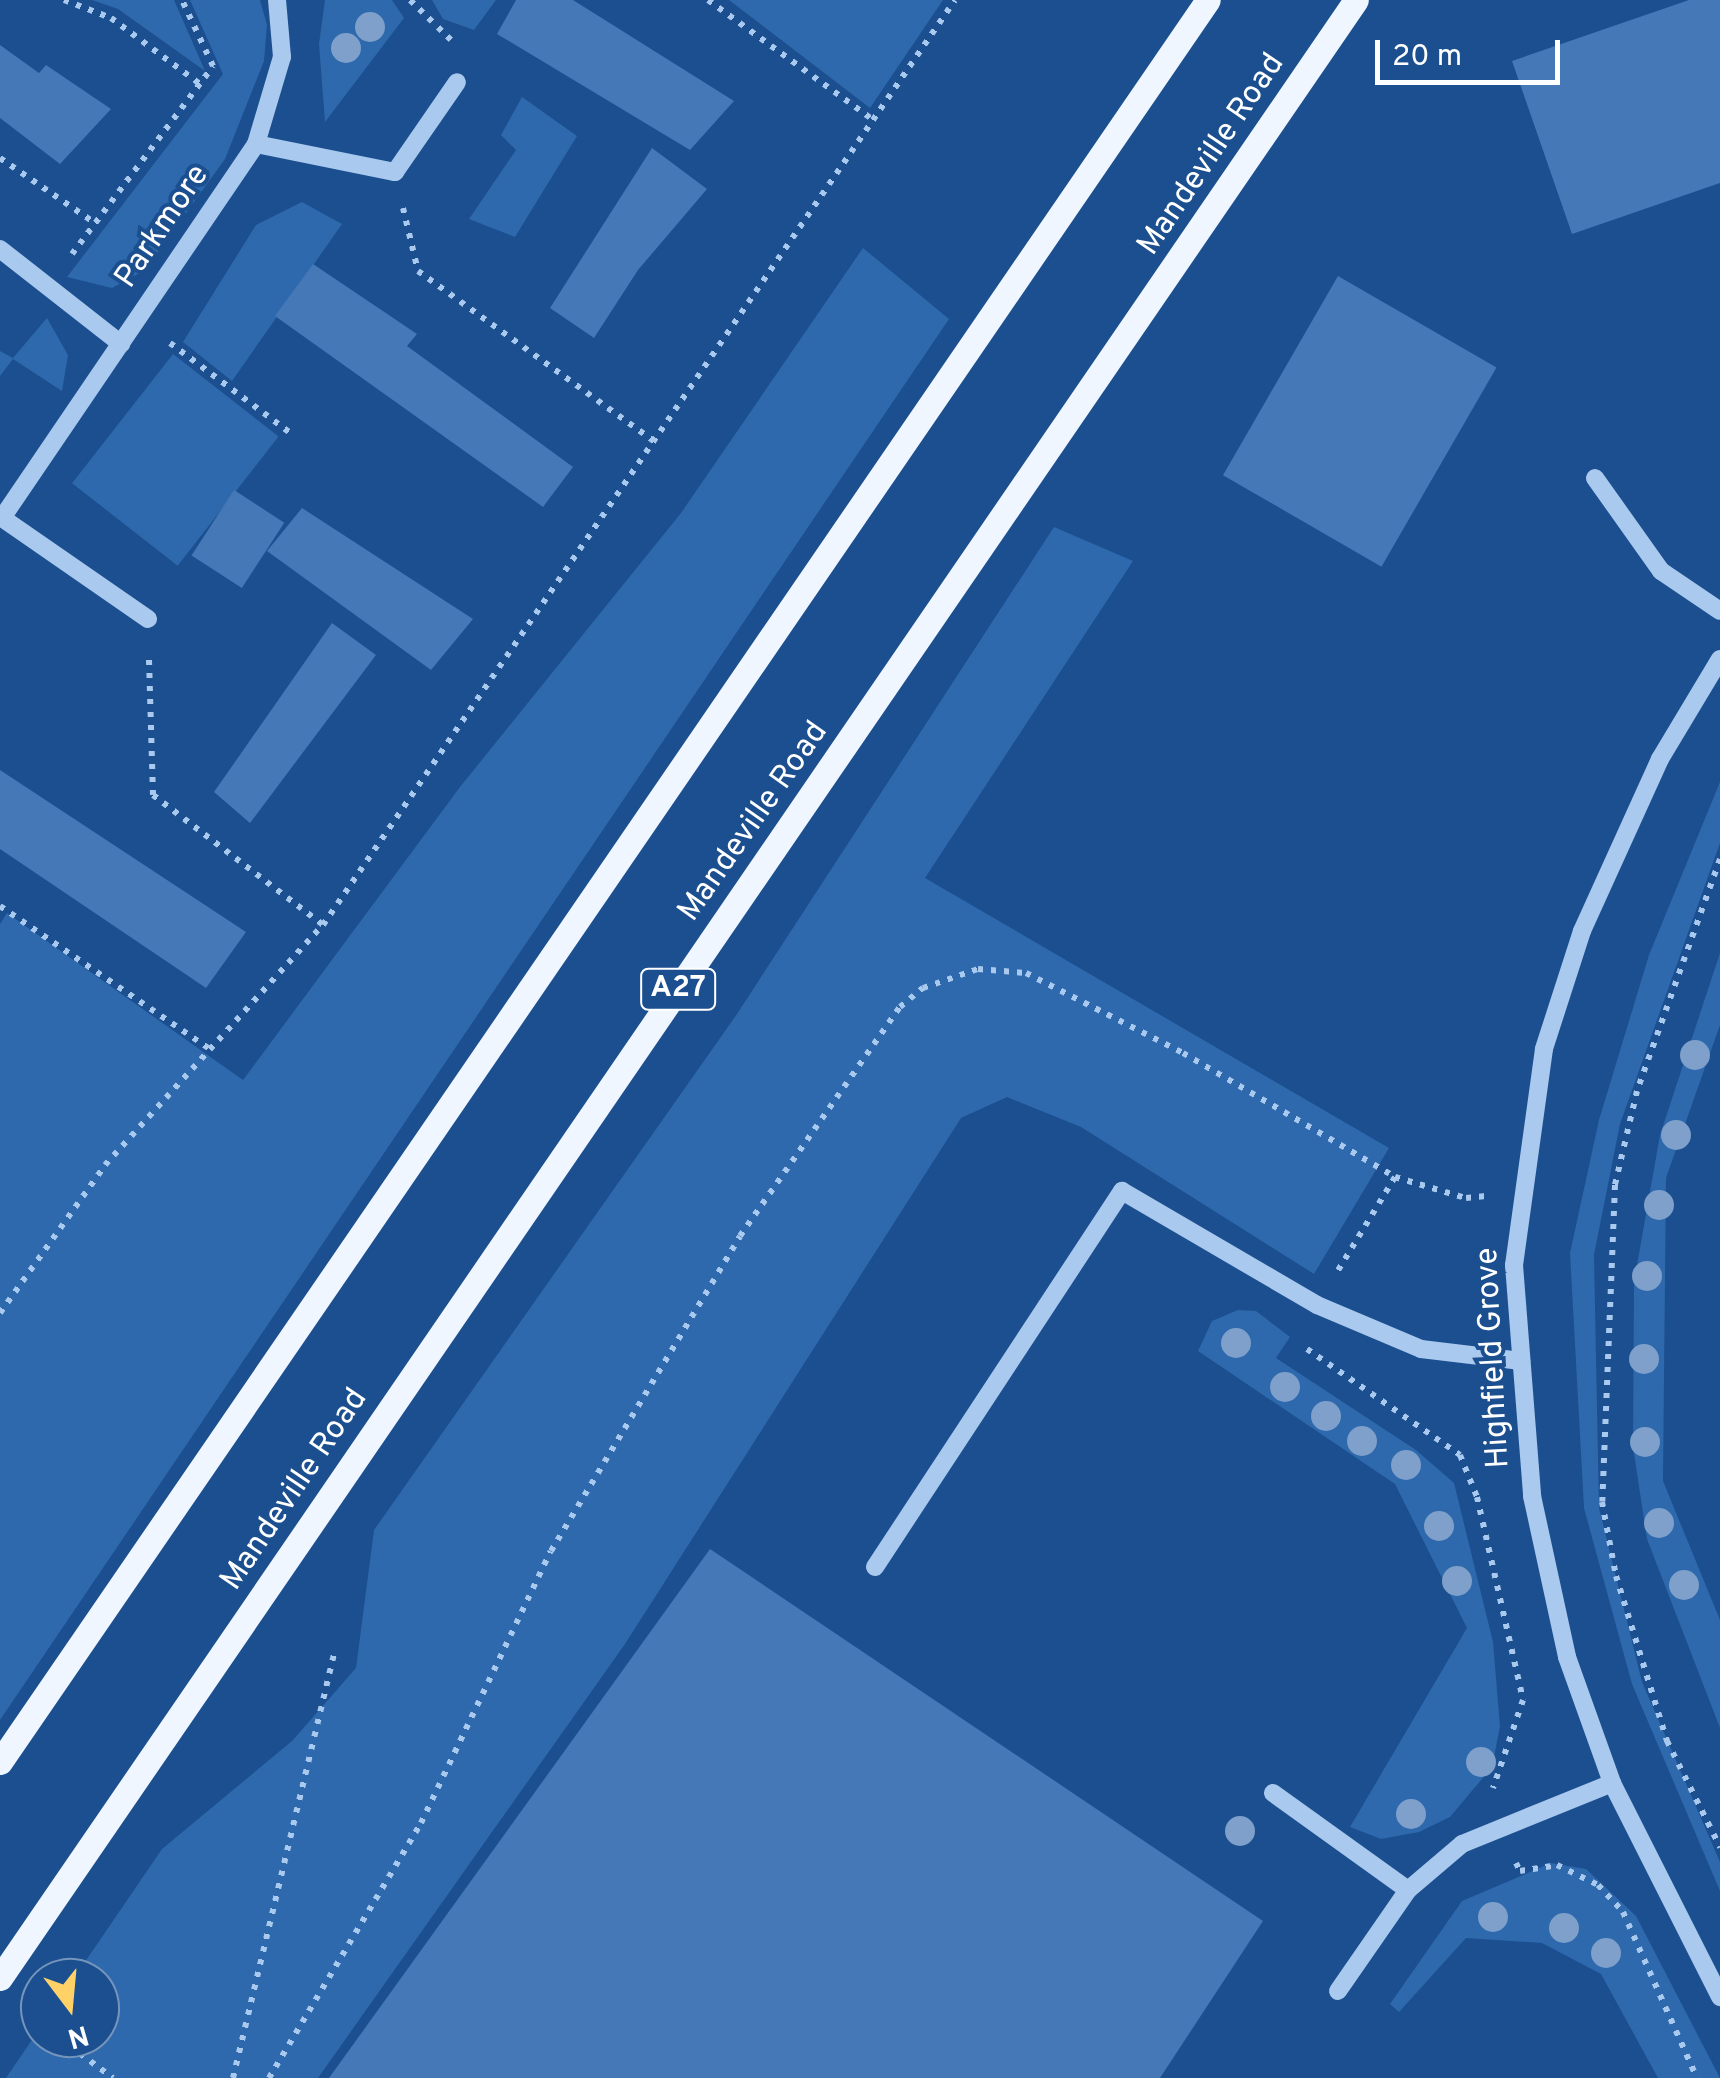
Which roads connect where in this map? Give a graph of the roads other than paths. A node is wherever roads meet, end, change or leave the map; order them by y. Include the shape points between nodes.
1 (277, 0) edge
2 (1208, 0) edge
3 (1356, 0) edge
4 (457, 82) road end
5 (256, 144) junction
6 (0, 250) edge
7 (120, 344) junction
8 (1595, 478) dead end
9 (1720, 611) edge
10 (148, 619) road end
11 (1720, 659) edge
12 (1521, 1361) junction
13 (876, 1567) dead end
14 (0, 1762) edge
15 (1612, 1783) junction
16 (1273, 1793) dead end
17 (1408, 1890) junction
18 (0, 1978) edge
19 (1338, 1991) dead end
20 (1720, 1998) edge

1 - 5 street, Parkmore via 282,57
2 - 14 main road
3 - 18 main road, Mandeville Road / A27
4 - 5 street via 395,172
5 - 7 street, Parkmore
6 - 7 street, Parkmore
7 - 10 street, Parkmore via 2,518
8 - 9 street via 1661,572
11 - 12 street, Highfield Grove via 1660,759 1582,931 1544,1049 1514,1264
12 - 13 street via 1421,1350 1316,1305 1122,1191
12 - 15 street, Highfield Grove via 1536,1514 1567,1658
15 - 17 street via 1462,1844
15 - 20 street, Highfield Grove
16 - 17 street
17 - 19 street

